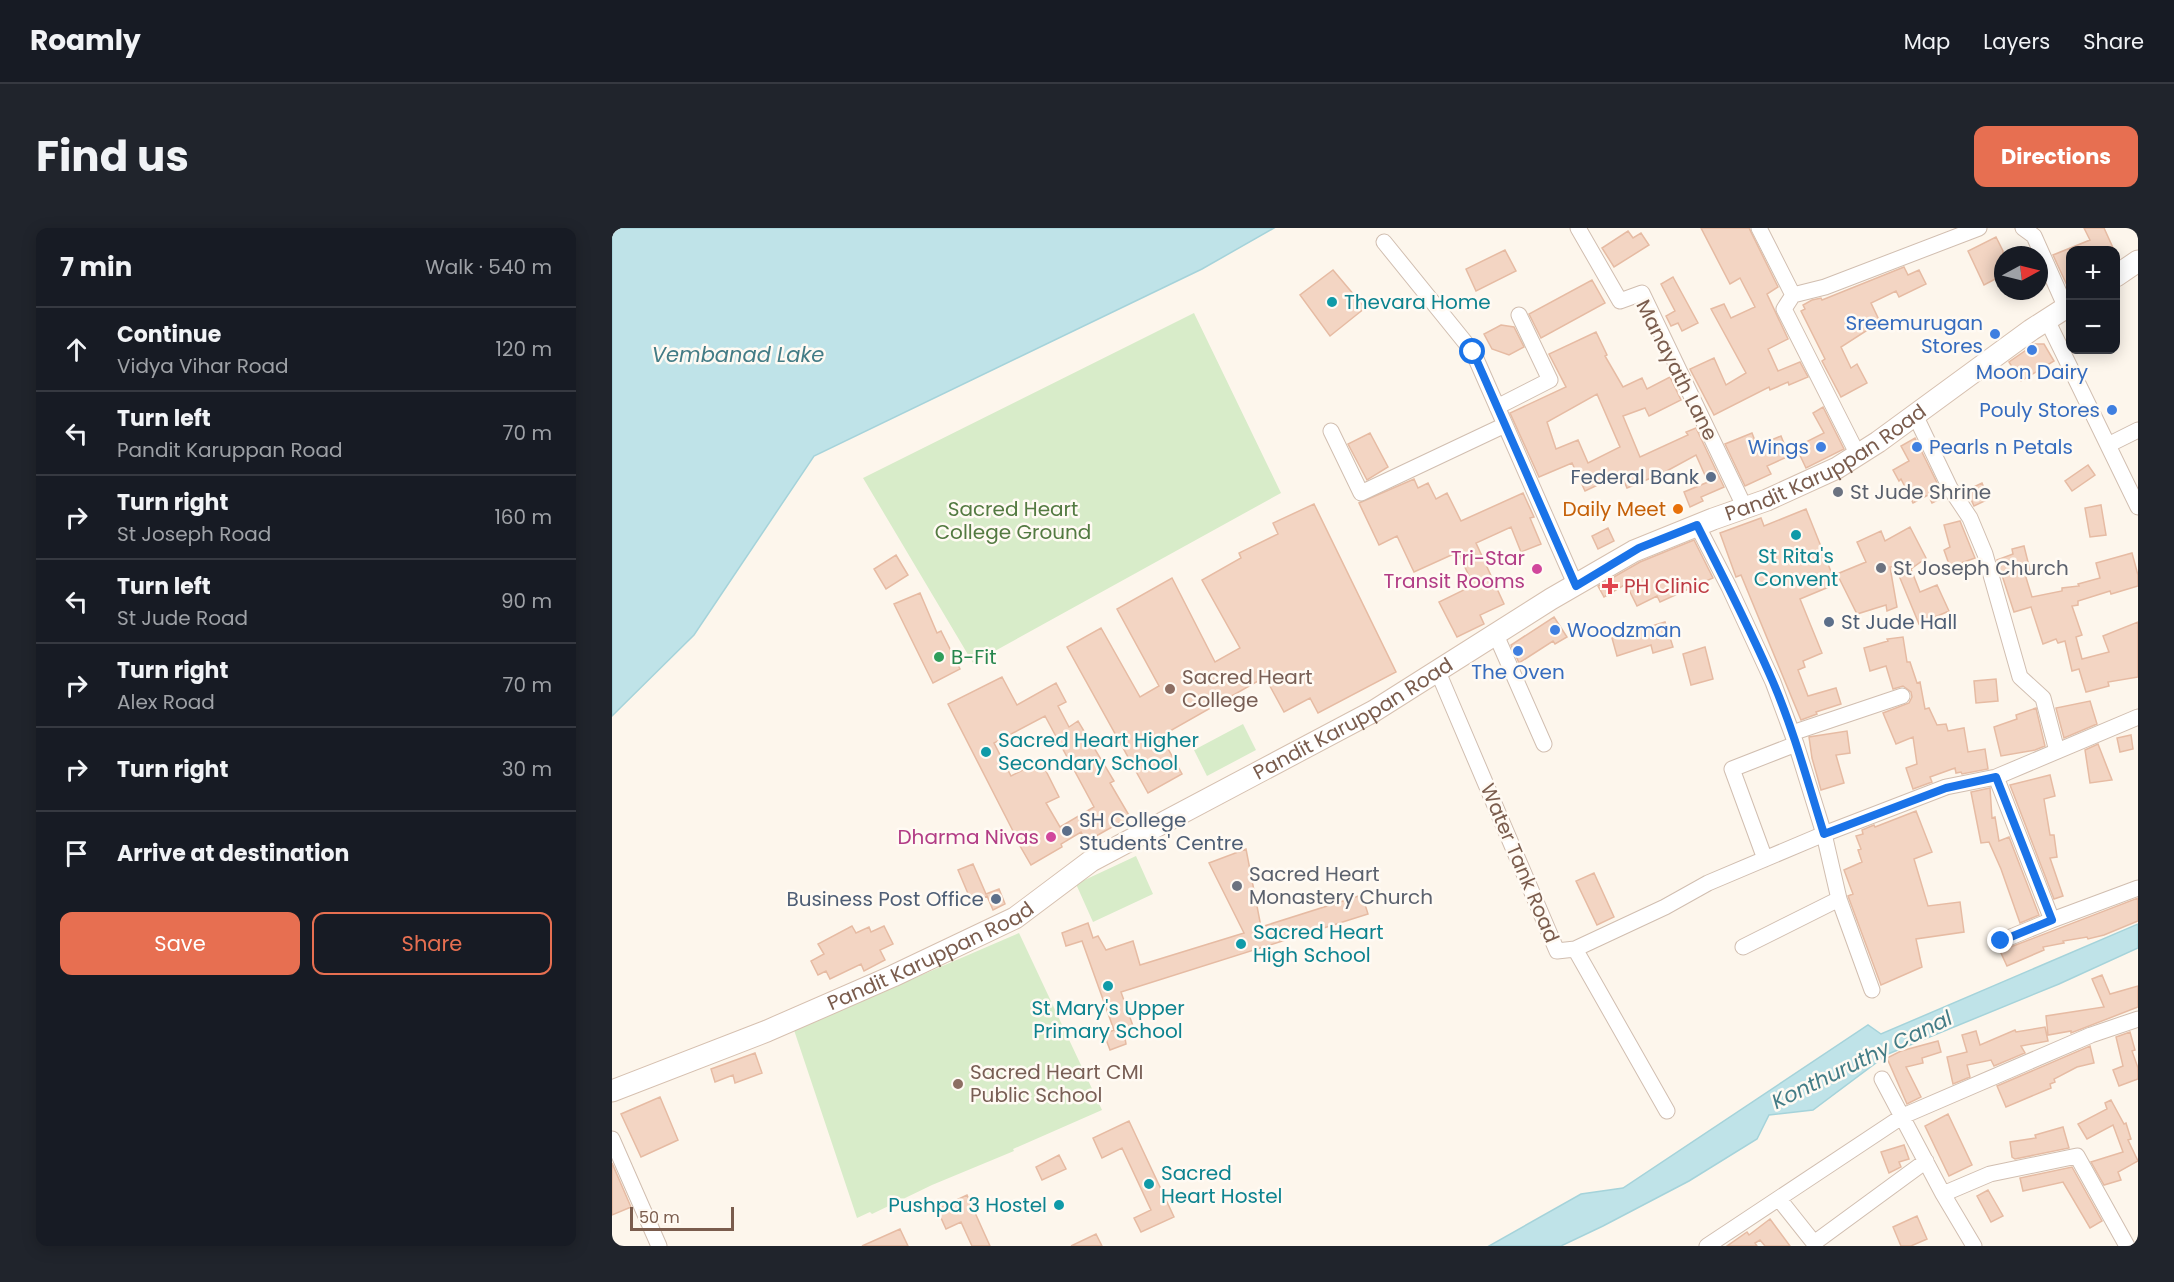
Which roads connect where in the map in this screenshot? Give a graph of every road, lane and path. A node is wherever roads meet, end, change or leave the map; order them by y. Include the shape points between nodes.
1 (1578, 228) edge
2 (1760, 228) edge
3 (1979, 228) edge
4 (2024, 228) edge
5 (1384, 242) dead end
6 (2138, 261) edge
7 (2120, 273) edge
8 (1793, 295) junction
9 (2066, 302) edge
10 (2066, 307) edge
11 (1519, 315) dead end
12 (2047, 320) junction
13 (1497, 407) junction
14 (1915, 415) junction
15 (1505, 425) junction
16 (2138, 430) edge
17 (1331, 431) dead end
18 (2108, 445) junction
19 (1858, 455) junction
20 (2138, 507) edge
21 (1745, 508) junction
22 (1697, 525) junction
23 (1576, 586) junction
24 (1496, 635) junction
25 (1438, 672) junction
26 (1902, 696) dead end
27 (2138, 717) edge
28 (1794, 739) junction
29 (1544, 744) dead end
30 (2057, 751) junction
31 (1996, 777) junction
32 (1824, 834) junction
33 (1765, 859) junction
34 (2138, 888) edge
35 (1839, 899) junction
36 (2052, 920) junction
37 (2001, 941) dead end
38 (1743, 948) dead end
39 (1575, 949) junction
40 (1872, 990) dead end
41 (2138, 1019) edge
42 (1882, 1079) dead end
43 (612, 1091) edge
44 (1667, 1111) dead end
45 (1903, 1116) junction
46 (612, 1139) edge
47 (1926, 1161) junction
48 (1942, 1194) junction
49 (1779, 1199) junction
50 (659, 1246) edge
51 (1707, 1246) edge
52 (1974, 1246) edge
53 (2127, 1246) edge

1 - 21 street, Manayath Lane via 1620,301 1642,293
2 - 8 street
3 - 8 street via 1825,287
4 - 9 street via 2034,236
5 - 13 street via 1473,352
6 - 7 main road
8 - 19 street via 1784,309
10 - 12 main road, Pandit Karuppan Road
11 - 13 street via 1550,380
12 - 14 main road, Pandit Karuppan Road
12 - 18 street
13 - 15 street
14 - 19 main road, Pandit Karuppan Road
14 - 30 street via 1950,488 1971,518 2020,677 2043,698
15 - 17 street via 1361,493
15 - 23 street
16 - 18 street
18 - 20 street
19 - 21 main road, Pandit Karuppan Road
21 - 22 main road, Pandit Karuppan Road
22 - 23 main road, Pandit Karuppan Road via 1639,548
22 - 28 street via 1773,682
23 - 24 main road, Pandit Karuppan Road
24 - 25 main road, Pandit Karuppan Road
24 - 29 street
25 - 39 street, Water Tank Road via 1557,951
25 - 43 main road, Pandit Karuppan Road via 1374,711 1091,861 1015,918 767,1031
26 - 28 street
27 - 30 street, Water Tank Road
28 - 32 street
28 - 33 street via 1732,769
30 - 31 street, Water Tank Road
31 - 32 street, Water Tank Road via 1946,788
31 - 36 street
32 - 33 street, Water Tank Road
32 - 35 street
33 - 39 street, Water Tank Road
34 - 36 street
35 - 38 street
35 - 40 street
36 - 37 street
39 - 44 street
41 - 45 street via 2091,1035
42 - 45 street
45 - 47 street
45 - 49 street
46 - 50 street
47 - 48 street
47 - 49 street via 1814,1243
48 - 52 street
48 - 53 street via 1990,1174 2077,1156
49 - 51 street

